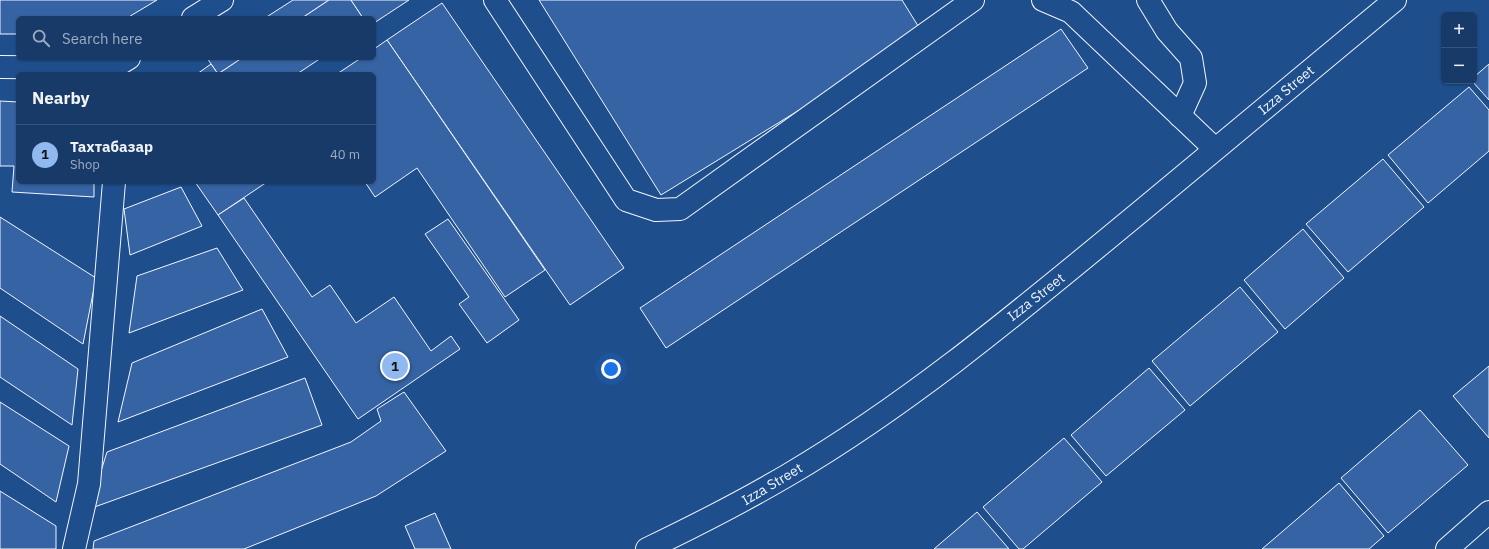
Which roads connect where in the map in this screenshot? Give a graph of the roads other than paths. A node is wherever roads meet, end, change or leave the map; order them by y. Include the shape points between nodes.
1 (222, 0) edge
2 (495, 0) edge
3 (973, 0) edge
4 (1043, 0) edge
5 (1148, 0) edge
6 (1395, 0) edge
7 (196, 16) edge
8 (0, 67) edge
9 (118, 67) edge
10 (1180, 116) junction
11 (1216, 149) junction
12 (114, 184) edge
13 (1489, 512) edge
14 (74, 549) edge
15 (647, 549) edge
16 (1447, 549) edge

1 - 7 main road
2 - 3 main road via 626,200 656,210 680,209
4 - 10 main road via 1071,12
5 - 10 main road via 1167,30 1191,58 1195,83
6 - 11 main road, Izza Street
8 - 9 main road
10 - 11 main road
11 - 15 main road, Izza Street via 1068,272 921,386 790,474 721,514
12 - 14 main road via 89,484
13 - 16 main road

